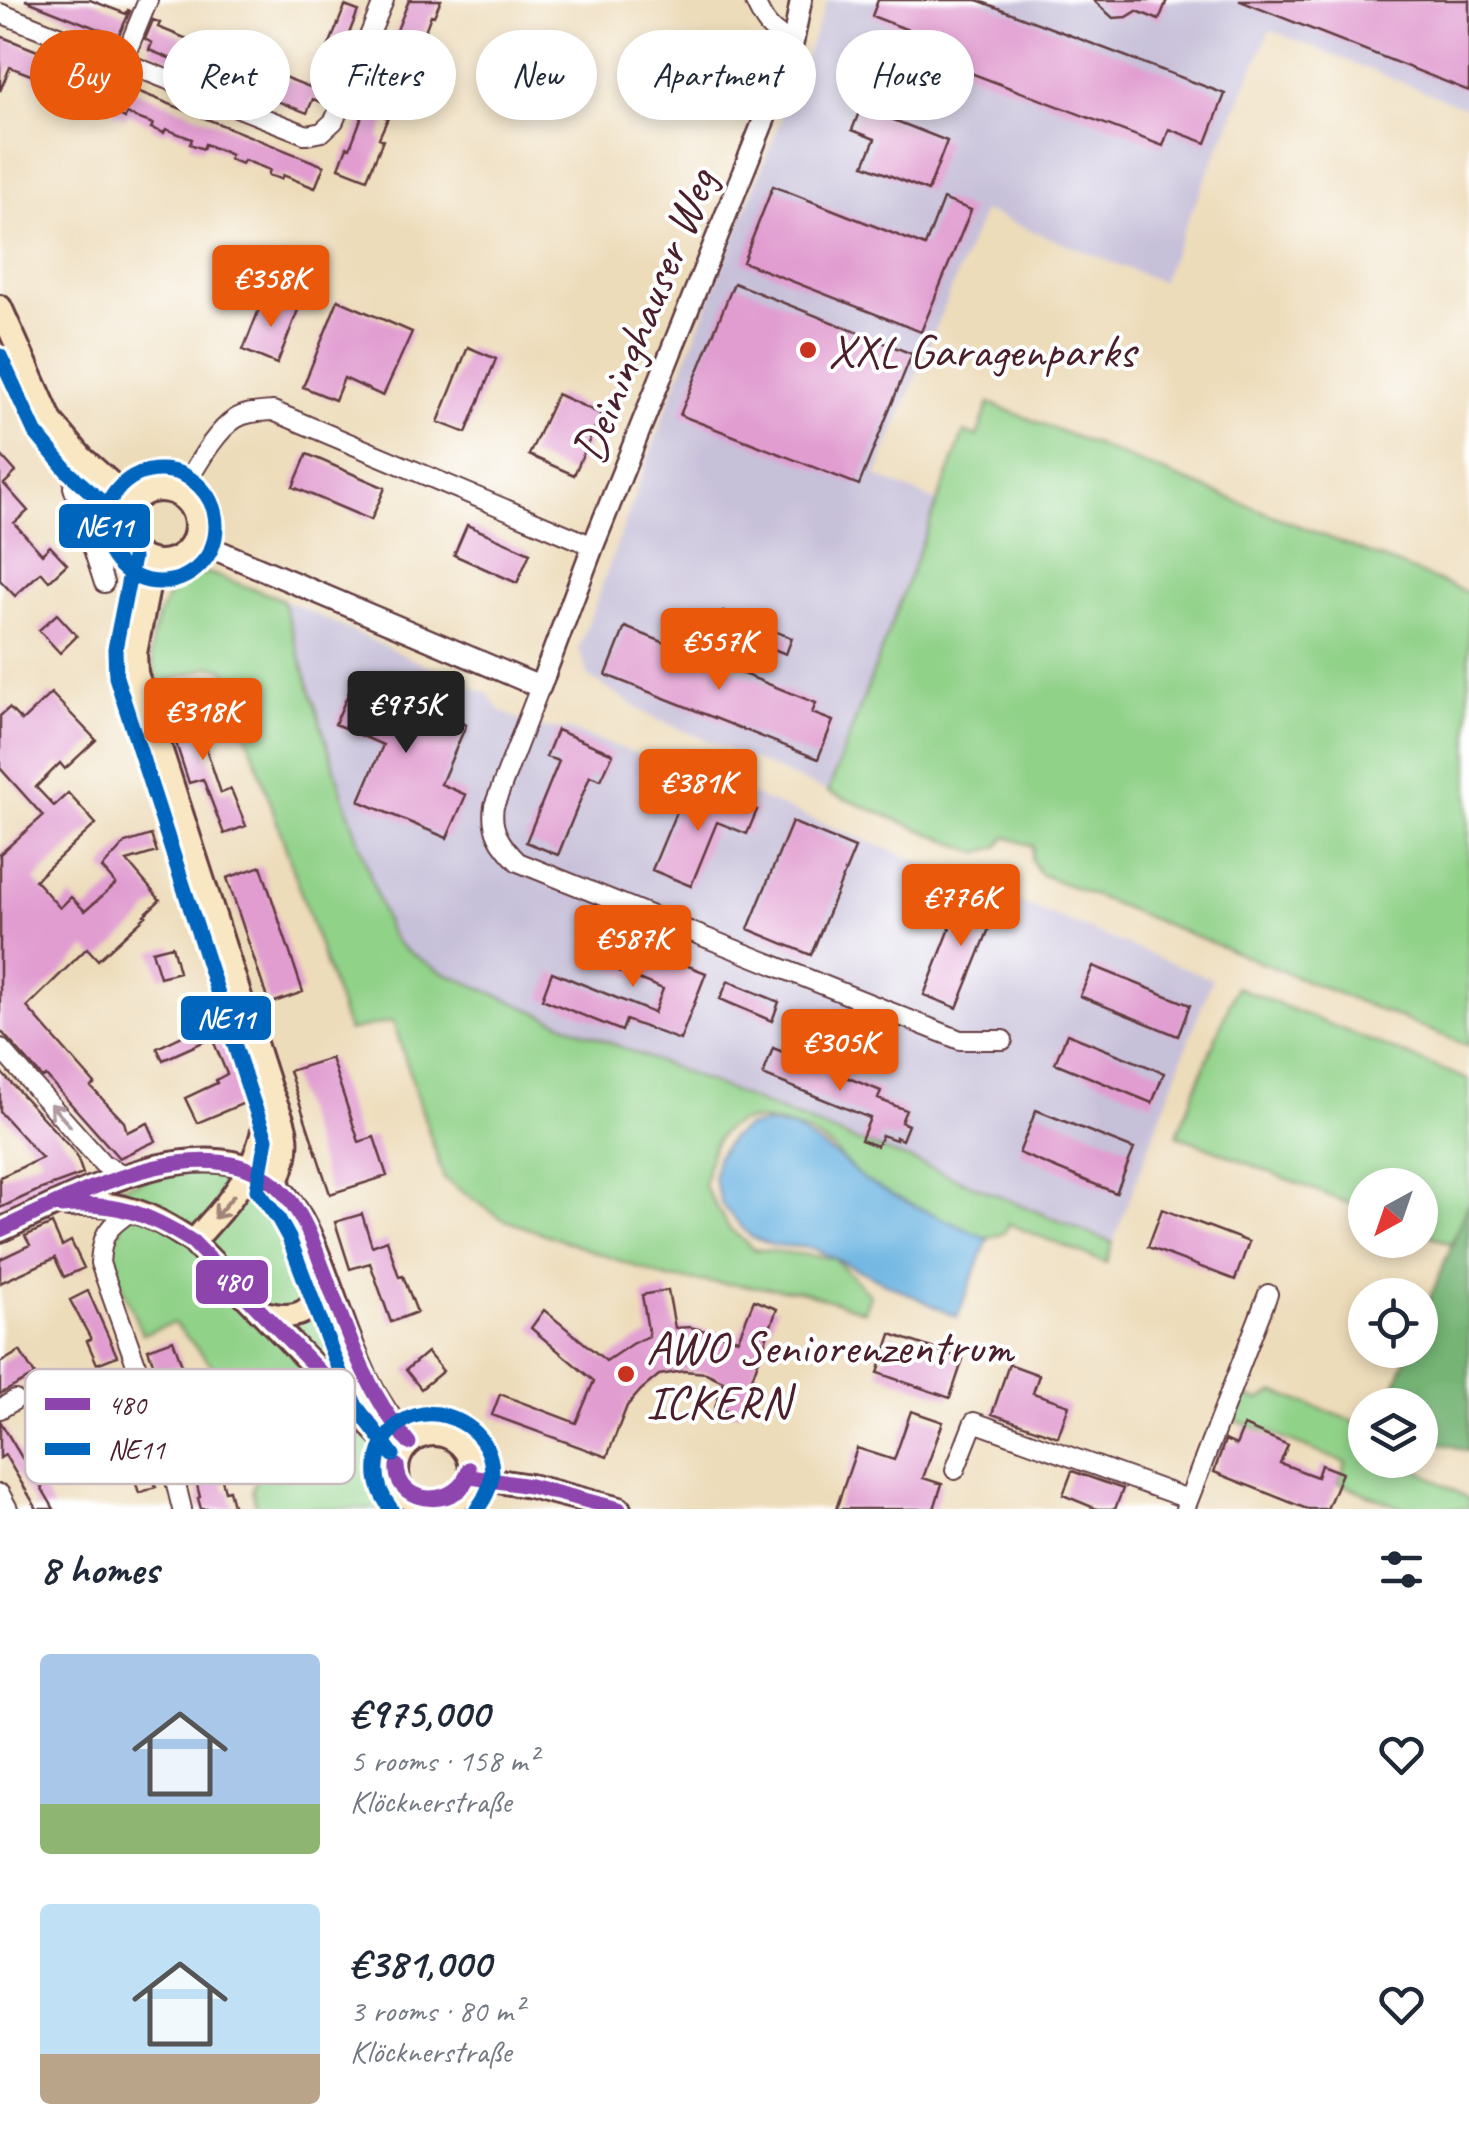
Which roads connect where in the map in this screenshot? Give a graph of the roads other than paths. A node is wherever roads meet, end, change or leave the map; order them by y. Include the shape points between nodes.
1 (148, 0) edge
2 (384, 0) edge
3 (754, 0) edge
4 (801, 0) edge
5 (0, 13) edge
6 (44, 30) edge
7 (136, 30) edge
8 (771, 30) edge
9 (795, 30) edge
10 (143, 69) edge
11 (764, 120) edge
12 (0, 307) edge
13 (82, 458) junction
14 (178, 496) junction
15 (133, 503) junction
16 (125, 535) junction
17 (193, 540) junction
18 (593, 546) junction
19 (92, 547) junction
20 (153, 562) junction
21 (104, 583) dead end
22 (540, 687) junction
23 (1002, 1040) dead end
24 (0, 1048) edge
25 (270, 1090) junction
26 (251, 1168) junction
27 (126, 1176) junction
28 (276, 1185) junction
29 (48, 1208) junction
30 (133, 1210) junction
31 (0, 1230) edge
32 (193, 1242) junction
33 (327, 1280) junction
34 (1268, 1294) dead end
35 (260, 1312) junction
36 (138, 1369) edge
37 (320, 1369) edge
38 (355, 1402) edge
39 (404, 1449) junction
40 (955, 1470) dead end
41 (470, 1477) junction
42 (176, 1484) edge
43 (1186, 1504) edge
44 (424, 1508) edge
45 (182, 1509) edge
46 (619, 1509) edge

1 - 7 street
2 - 10 street via 334,121 322,132 307,135
3 - 8 street
4 - 9 street, Deininghauser Weg
5 - 6 street
11 - 18 street, Deininghauser Weg
12 - 13 main road via 51,421
13 - 15 main road
13 - 19 street via 73,486
14 - 15 main road via 150,492
14 - 17 main road via 192,511
14 - 18 street via 236,418 273,411
15 - 16 main road
16 - 19 street
16 - 20 main road via 135,552
17 - 20 main road via 177,558
17 - 22 street
18 - 22 street, Deininghauser Weg
19 - 21 street
20 - 25 main road via 136,673
22 - 23 street via 492,820 502,846 518,862 960,1040
27 -> 24 street via 103,1164
25 - 26 main road
25 - 28 main road via 288,1131
26 - 27 main road via 181,1161
26 - 28 main road
26 -> 32 main road
27 - 29 main road
28 - 33 main road via 294,1206
29 - 30 main road via 86,1203
29 - 31 main road
30 - 32 main road
30 - 36 street via 101,1239 100,1263
32 - 35 main road
33 - 35 main road via 299,1315
33 - 39 main road via 374,1398
34 - 43 street
35 - 37 main road
38 - 39 main road
39 - 41 main road via 430,1434 452,1438 467,1455
39 - 44 main road via 396,1466 400,1488
40 - 43 street via 974,1422
41 - 44 main road via 454,1503
41 - 46 main road
42 - 45 street

